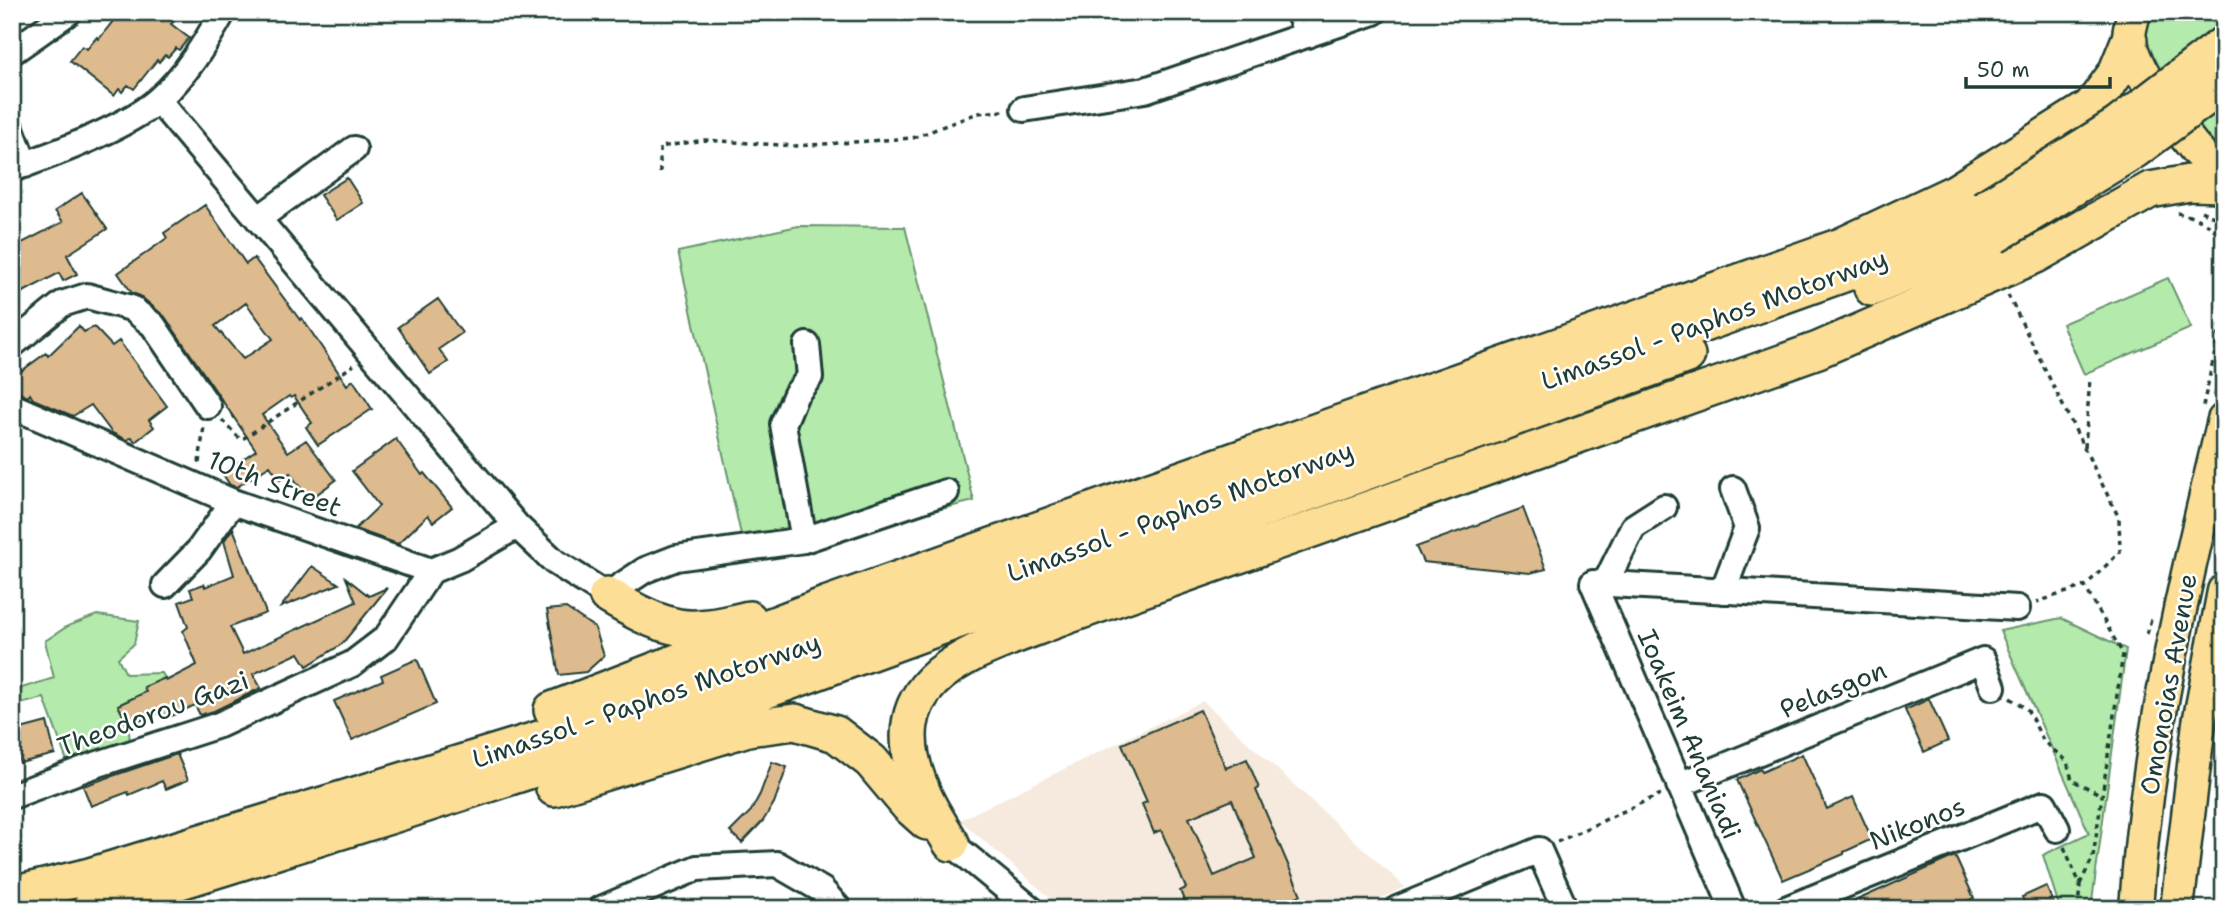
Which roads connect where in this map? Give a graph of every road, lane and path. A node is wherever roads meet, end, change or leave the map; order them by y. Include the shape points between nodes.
1 (69, 12) edge
2 (223, 12) edge
3 (1298, 12) edge
4 (1374, 12) edge
5 (2131, 27) edge
6 (1308, 35) junction
7 (2224, 44) edge
8 (12, 52) edge
9 (2224, 84) edge
10 (158, 100) junction
11 (1024, 109) joint
12 (12, 131) edge
13 (354, 149) dead end
14 (19, 167) edge
15 (660, 173) dead end
16 (2224, 183) edge
17 (2170, 212) dead end
18 (258, 219) junction
19 (1988, 222) junction
20 (2224, 242) edge
21 (2008, 295) dead end
22 (2224, 311) edge
23 (12, 345) edge
24 (807, 345) dead end
25 (372, 354) junction
26 (2090, 377) dead end
27 (12, 406) edge
28 (208, 406) junction
29 (2218, 415) edge
30 (2084, 449) junction
31 (198, 486) junction
32 (1733, 489) dead end
33 (946, 492) dead end
34 (233, 502) junction
35 (1664, 507) dead end
36 (517, 526) junction
37 (804, 540) junction
38 (431, 571) junction
39 (1599, 583) junction
40 (165, 585) dead end
41 (2085, 586) junction
42 (1723, 590) junction
43 (2224, 591) edge
44 (607, 595) junction
45 (828, 604) junction
46 (2017, 608) joint
47 (1061, 618) junction
48 (1993, 687) joint
49 (679, 722) junction
50 (1679, 785) junction
51 (383, 788) junction
52 (2102, 795) junction
53 (12, 796) edge
54 (2057, 829) joint
55 (951, 843) junction
56 (1539, 850) junction
57 (2080, 884) junction
58 (90, 892) edge
59 (12, 895) edge
60 (127, 909) edge
61 (601, 909) edge
62 (839, 909) edge
63 (1031, 909) edge
64 (1396, 909) edge
65 (1565, 909) edge
66 (1733, 909) edge
67 (1786, 909) edge
68 (2078, 909) edge
69 (2136, 909) edge
70 (2177, 909) edge

1 - 8 street
2 - 10 street via 198,57
3 - 6 street
4 - 6 street
5 - 16 main road via 2146,79
5 - 45 highway via 2116,73 2091,107 1956,192 1841,246
6 - 11 street via 1145,90
7 - 19 highway, Limassol - Paphos Motorway, bridge
9 - 19 highway, Limassol - Paphos Motorway, bridge via 2135,150
10 - 14 street via 121,124
10 - 18 street
11 - 15 path via 978,113 914,138 795,146 705,140 660,147
12 - 14 street
13 - 18 street
16 - 47 highway via 2150,190 2036,255 1818,350
17 - 20 path via 2206,223
18 - 25 street
19 - 49 highway, Limassol - Paphos Motorway via 1884,284
19 - 51 highway, Limassol - Paphos Motorway via 559,733
21 - 30 path
22 - 29 path via 2202,410
23 - 28 street via 62,304 87,296 131,308 153,325
24 - 37 street via 810,377 796,394 783,424
25 - 28 path via 241,440
25 - 36 street
26 - 30 path
27 - 31 street, 10th Street
28 - 31 path via 199,449
29 - 69 main road, Omonoias Avenue via 2163,687
30 - 41 path via 2119,518 2120,552
31 - 34 street, 10th Street
32 - 42 street via 1747,528
33 - 37 street
34 - 38 street, 10th Street
34 - 40 street via 199,550
35 - 39 street via 1633,527
36 - 38 street
36 - 44 street via 555,562
37 - 44 street via 676,558 645,570
38 - 53 street, Theodorou Gazi via 386,638 352,664 219,725
39 - 42 street
39 - 50 street, Ioakeim Ananiadi
41 - 46 path
41 - 52 path via 2123,654
42 - 46 street
43 - 70 main road, Omonoias Avenue via 2199,723
44 - 45 highway via 647,617 679,627 710,627
45 - 51 highway via 544,713
47 - 49 highway
47 - 55 highway via 962,657 928,683 911,711 909,752 922,792
48 - 50 street, Pelasgon via 1983,660
48 - 52 path via 2027,709 2044,743 2067,761 2072,780
49 - 58 highway, Limassol - Paphos Motorway via 399,813
50 - 56 path
50 - 66 street, Ioakeim Ananiadi
51 - 58 highway, Limassol - Paphos Motorway
52 - 57 path via 2093,857
54 - 57 path
54 - 67 street, Nikonos via 2044,804
55 - 60 highway via 908,805 862,754 836,734 794,722 748,729 212,892
55 - 63 street
56 - 64 street
56 - 65 street
57 - 68 path
58 - 59 highway
61 - 62 street via 697,868 777,864 822,890

